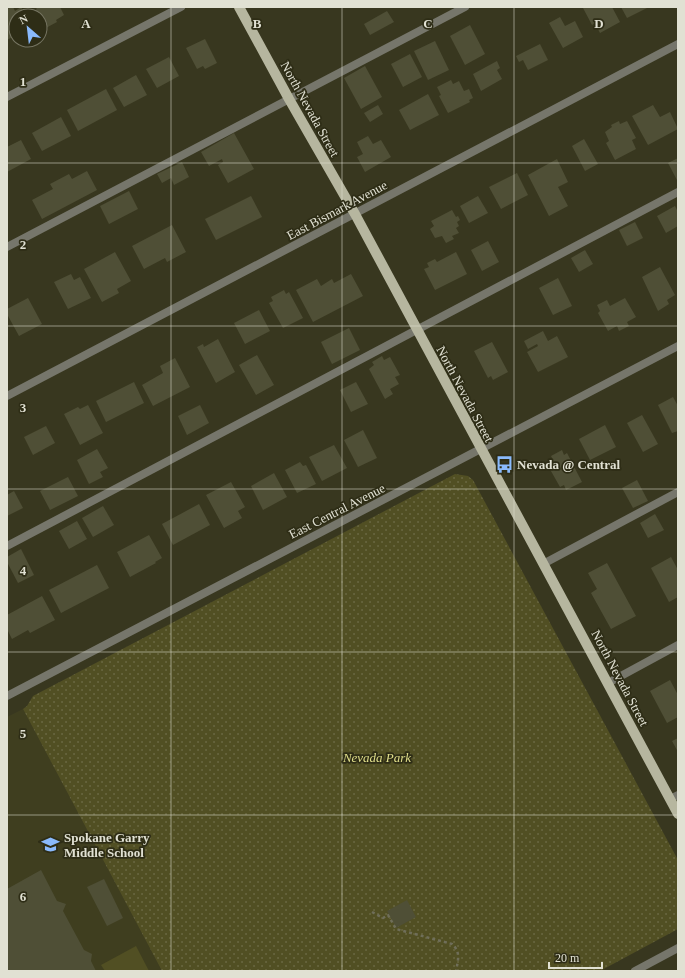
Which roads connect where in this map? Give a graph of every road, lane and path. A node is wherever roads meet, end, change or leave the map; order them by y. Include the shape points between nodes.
1 (181, 7) edge
2 (239, 7) edge
3 (465, 7) edge
4 (678, 44) edge
5 (7, 97) edge
6 (289, 99) junction
7 (678, 192) edge
8 (355, 214) junction
9 (7, 247) edge
10 (417, 331) junction
11 (678, 346) edge
12 (7, 396) edge
13 (480, 450) junction
14 (678, 492) edge
15 (7, 546) edge
16 (543, 564) junction
17 (678, 645) edge
18 (608, 683) junction
19 (7, 696) edge
20 (674, 797) edge
21 (678, 814) edge
22 (372, 912) dead end
23 (678, 948) edge
24 (456, 971) edge
25 (635, 971) edge

1 - 5 street
2 - 6 main road, North Nevada Street
3 - 6 street
4 - 8 street, East Bismark Avenue
6 - 8 main road, North Nevada Street
6 - 9 street
7 - 10 street
8 - 10 main road, North Nevada Street
8 - 12 street, East Bismark Avenue
10 - 13 main road, North Nevada Street
10 - 15 street
11 - 13 street, East Central Avenue
13 - 16 main road, North Nevada Street
13 - 19 street, East Central Avenue
14 - 16 street
16 - 18 main road, North Nevada Street
17 - 18 street
18 - 20 main road, North Nevada Street
20 - 21 main road, North Nevada Street
22 - 24 path via 383,918 388,915 396,929 452,944 459,956
23 - 25 street

